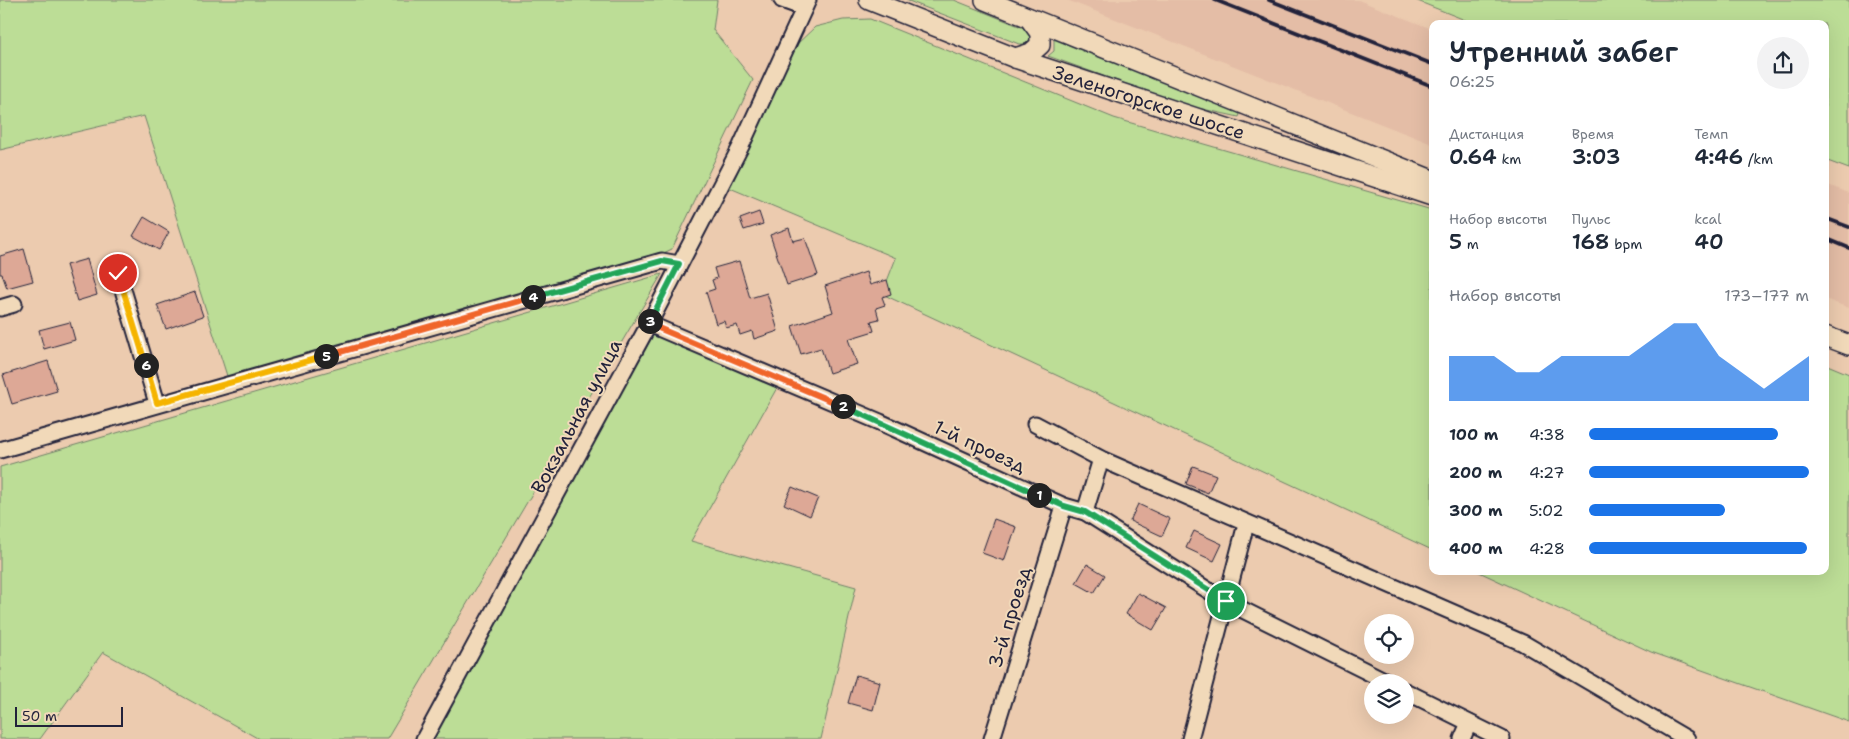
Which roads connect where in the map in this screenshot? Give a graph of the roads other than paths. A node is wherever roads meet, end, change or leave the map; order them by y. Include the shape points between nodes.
1 (782, 0) edge
2 (869, 0) edge
3 (985, 0) edge
4 (806, 4) edge
5 (1030, 18) junction
6 (1015, 58) junction
7 (1429, 179) edge
8 (1429, 195) edge
9 (679, 264) junction
10 (118, 273) dead end
11 (649, 324) junction
12 (1829, 338) edge
13 (1849, 345) edge
14 (157, 403) junction
15 (1035, 424) dead end
16 (1, 446) edge
17 (1101, 459) junction
18 (1064, 506) junction
19 (1085, 512) junction
20 (1246, 524) junction
21 (1226, 601) junction
22 (1372, 674) edge
23 (1414, 696) edge
24 (1469, 723) junction
25 (424, 739) edge
26 (992, 739) edge
27 (1190, 739) edge
28 (1462, 739) edge
29 (1502, 739) edge
30 (1687, 739) edge

1 - 4 street
2 - 6 main road, Зеленогорское шоссе
3 - 5 main road, Зеленогорское шоссе
4 - 9 street, Вокзальная улица via 741,146
5 - 6 main road via 1040,33 1040,44 1031,53
5 - 7 main road, Зеленогорское шоссе
6 - 8 main road, Зеленогорское шоссе
9 - 11 street, Вокзальная улица
9 - 14 street via 662,261
10 - 14 street
11 - 18 street, 1-й проезд via 880,422
11 - 25 street, Вокзальная улица
12 - 13 main road
14 - 16 street
15 - 17 street
17 - 19 street
17 - 20 street
18 - 19 street, 1-й проезд
18 - 26 street, 3-й проезд
19 - 21 street, 1-й проезд
20 - 21 street
20 - 30 street via 1523,644
21 - 22 street, 1-й проезд
21 - 27 street
23 - 24 street
24 - 28 street
24 - 29 street

